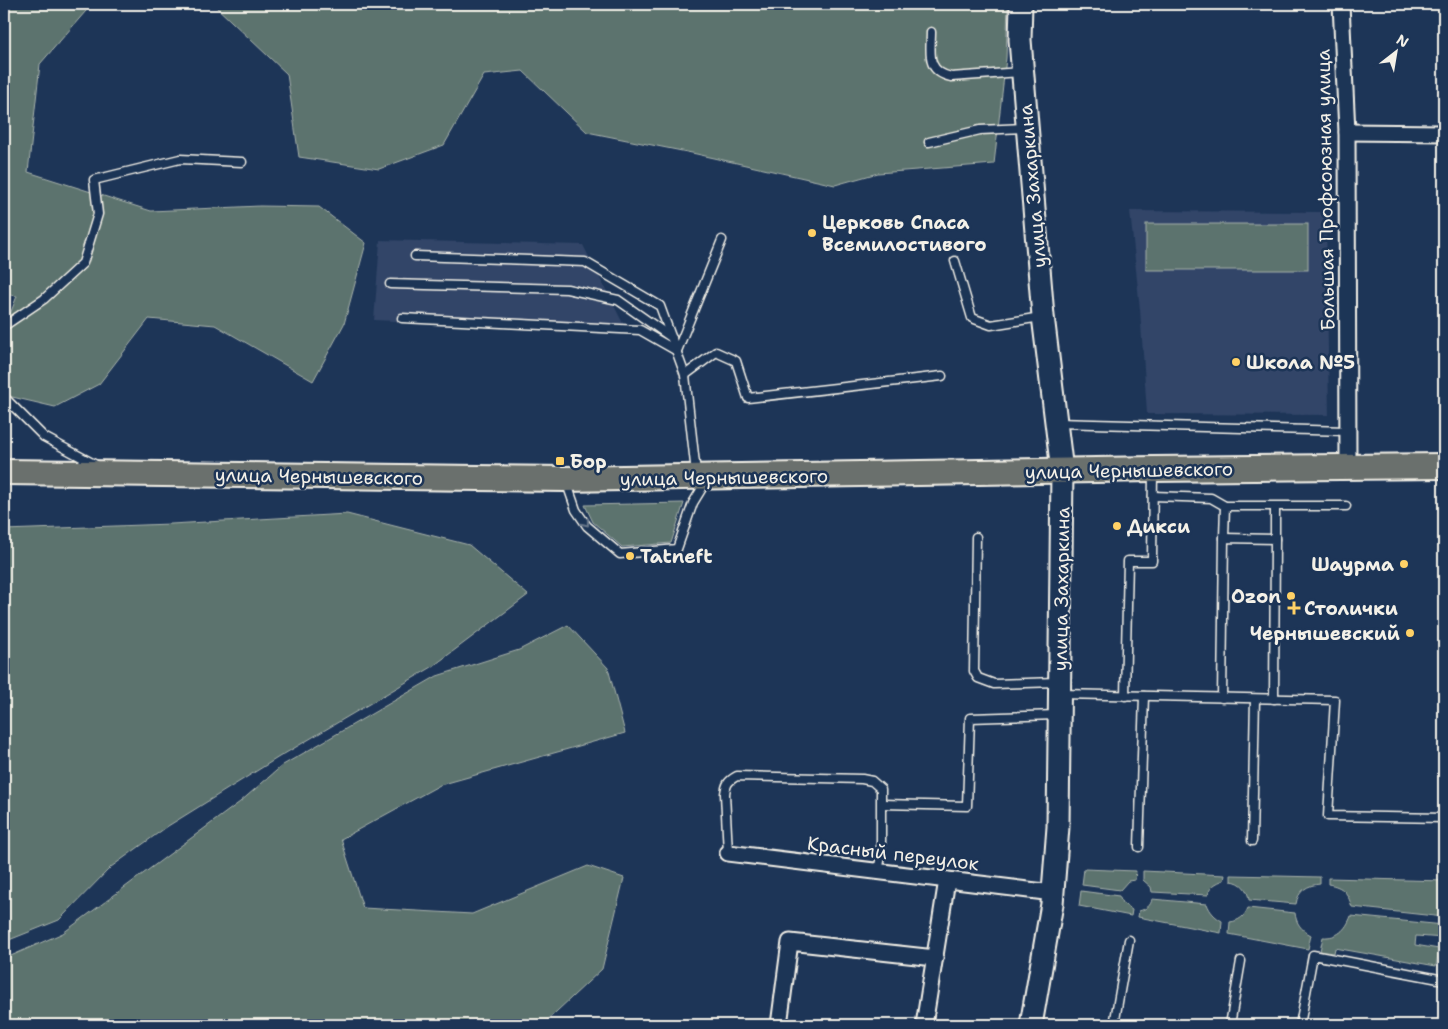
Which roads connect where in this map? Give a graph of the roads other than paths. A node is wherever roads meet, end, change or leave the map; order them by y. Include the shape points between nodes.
1 (1021, 4) edge
2 (1341, 4) edge
3 (931, 32) dead end
4 (1023, 72) junction
5 (1027, 128) junction
6 (1347, 132) junction
7 (1444, 133) edge
8 (929, 142) dead end
9 (242, 162) dead end
10 (722, 240) dead end
11 (415, 256) dead end
12 (955, 260) dead end
13 (390, 284) dead end
14 (1042, 316) junction
15 (402, 318) dead end
16 (4, 326) edge
17 (672, 338) junction
18 (677, 351) junction
19 (686, 375) junction
20 (942, 376) dead end
21 (4, 397) edge
22 (1056, 423) junction
23 (1347, 431) junction
24 (1348, 466) junction
25 (1444, 466) edge
26 (1153, 469) junction
27 (1062, 470) junction
28 (4, 472) edge
29 (114, 474) junction
30 (702, 478) junction
31 (565, 479) junction
32 (1153, 496) junction
33 (1225, 506) junction
34 (1346, 506) dead end
35 (1275, 507) junction
36 (976, 537) dead end
37 (1224, 538) junction
38 (1276, 539) junction
39 (1059, 688) junction
40 (1125, 696) junction
41 (1144, 696) junction
42 (1222, 698) junction
43 (1255, 699) junction
44 (1274, 699) junction
45 (1059, 715) junction
46 (882, 804) junction
47 (1444, 818) edge
48 (1252, 841) dead end
49 (1139, 847) dead end
50 (728, 853) joint
51 (878, 871) junction
52 (947, 880) junction
53 (1053, 893) junction
54 (1129, 940) dead end
55 (935, 958) junction
56 (1241, 961) dead end
57 (1444, 980) edge
58 (779, 1025) edge
59 (924, 1025) edge
60 (1031, 1025) edge
61 (1114, 1025) edge
62 (1230, 1025) edge
63 (1300, 1025) edge

1 - 4 street, улица Захаркина
2 - 6 street, Большая Профсоюзная улица
3 - 4 lane via 932,65 944,75
4 - 5 street, улица Захаркина
5 - 8 lane via 980,130
5 - 14 street, улица Захаркина
6 - 7 street
6 - 23 street, Большая Профсоюзная улица
9 - 16 lane via 180,160 94,180 98,214 83,263 44,299
10 - 18 lane
11 - 17 lane via 585,262 660,306
12 - 14 lane via 972,318 991,325
13 - 17 lane via 567,289 618,300
14 - 22 street, улица Захаркина
15 - 18 lane via 640,330
17 - 18 lane
18 - 19 lane
19 - 20 lane via 716,352 736,361 748,398
19 - 30 lane
21 - 29 lane via 44,437
22 - 23 lane
22 - 27 street, улица Захаркина
23 - 24 street, Большая Профсоюзная улица
24 - 25 main road, улица Чернышевского
24 - 26 main road, улица Чернышевского
26 - 27 main road, улица Чернышевского
26 - 32 lane
27 - 30 main road, улица Чернышевского
27 - 39 street, улица Захаркина
28 - 29 main road, улица Чернышевского
29 - 31 main road, улица Чернышевского
30 - 31 main road, улица Чернышевского
31 -> 30 lane via 576,510 587,526 620,554 677,549
32 - 33 lane via 1211,498
32 - 40 lane via 1152,561 1128,561
33 - 35 lane
33 - 37 lane
34 - 35 lane
35 - 38 lane
36 - 39 lane via 974,671 978,678 994,684
37 - 38 lane
37 - 42 lane
38 - 44 lane
39 - 40 lane
39 - 45 street, улица Захаркина
40 - 41 lane
41 - 42 lane
41 - 49 lane
42 - 43 lane
43 - 44 lane
43 - 48 lane
44 - 47 lane via 1335,700 1328,816
45 - 46 lane via 970,718 967,806
45 - 53 street, улица Захаркина via 1058,827
46 - 50 lane via 881,789 872,781 862,779 737,776 726,784
46 - 51 lane
50 - 51 street, Красный переулок
51 - 52 street, Красный переулок
52 - 53 street, Красный переулок
52 - 55 street
53 - 60 street, улица Захаркина
54 - 61 lane
55 - 58 street via 790,942
55 - 59 street
56 - 62 lane
57 - 63 lane via 1313,955

